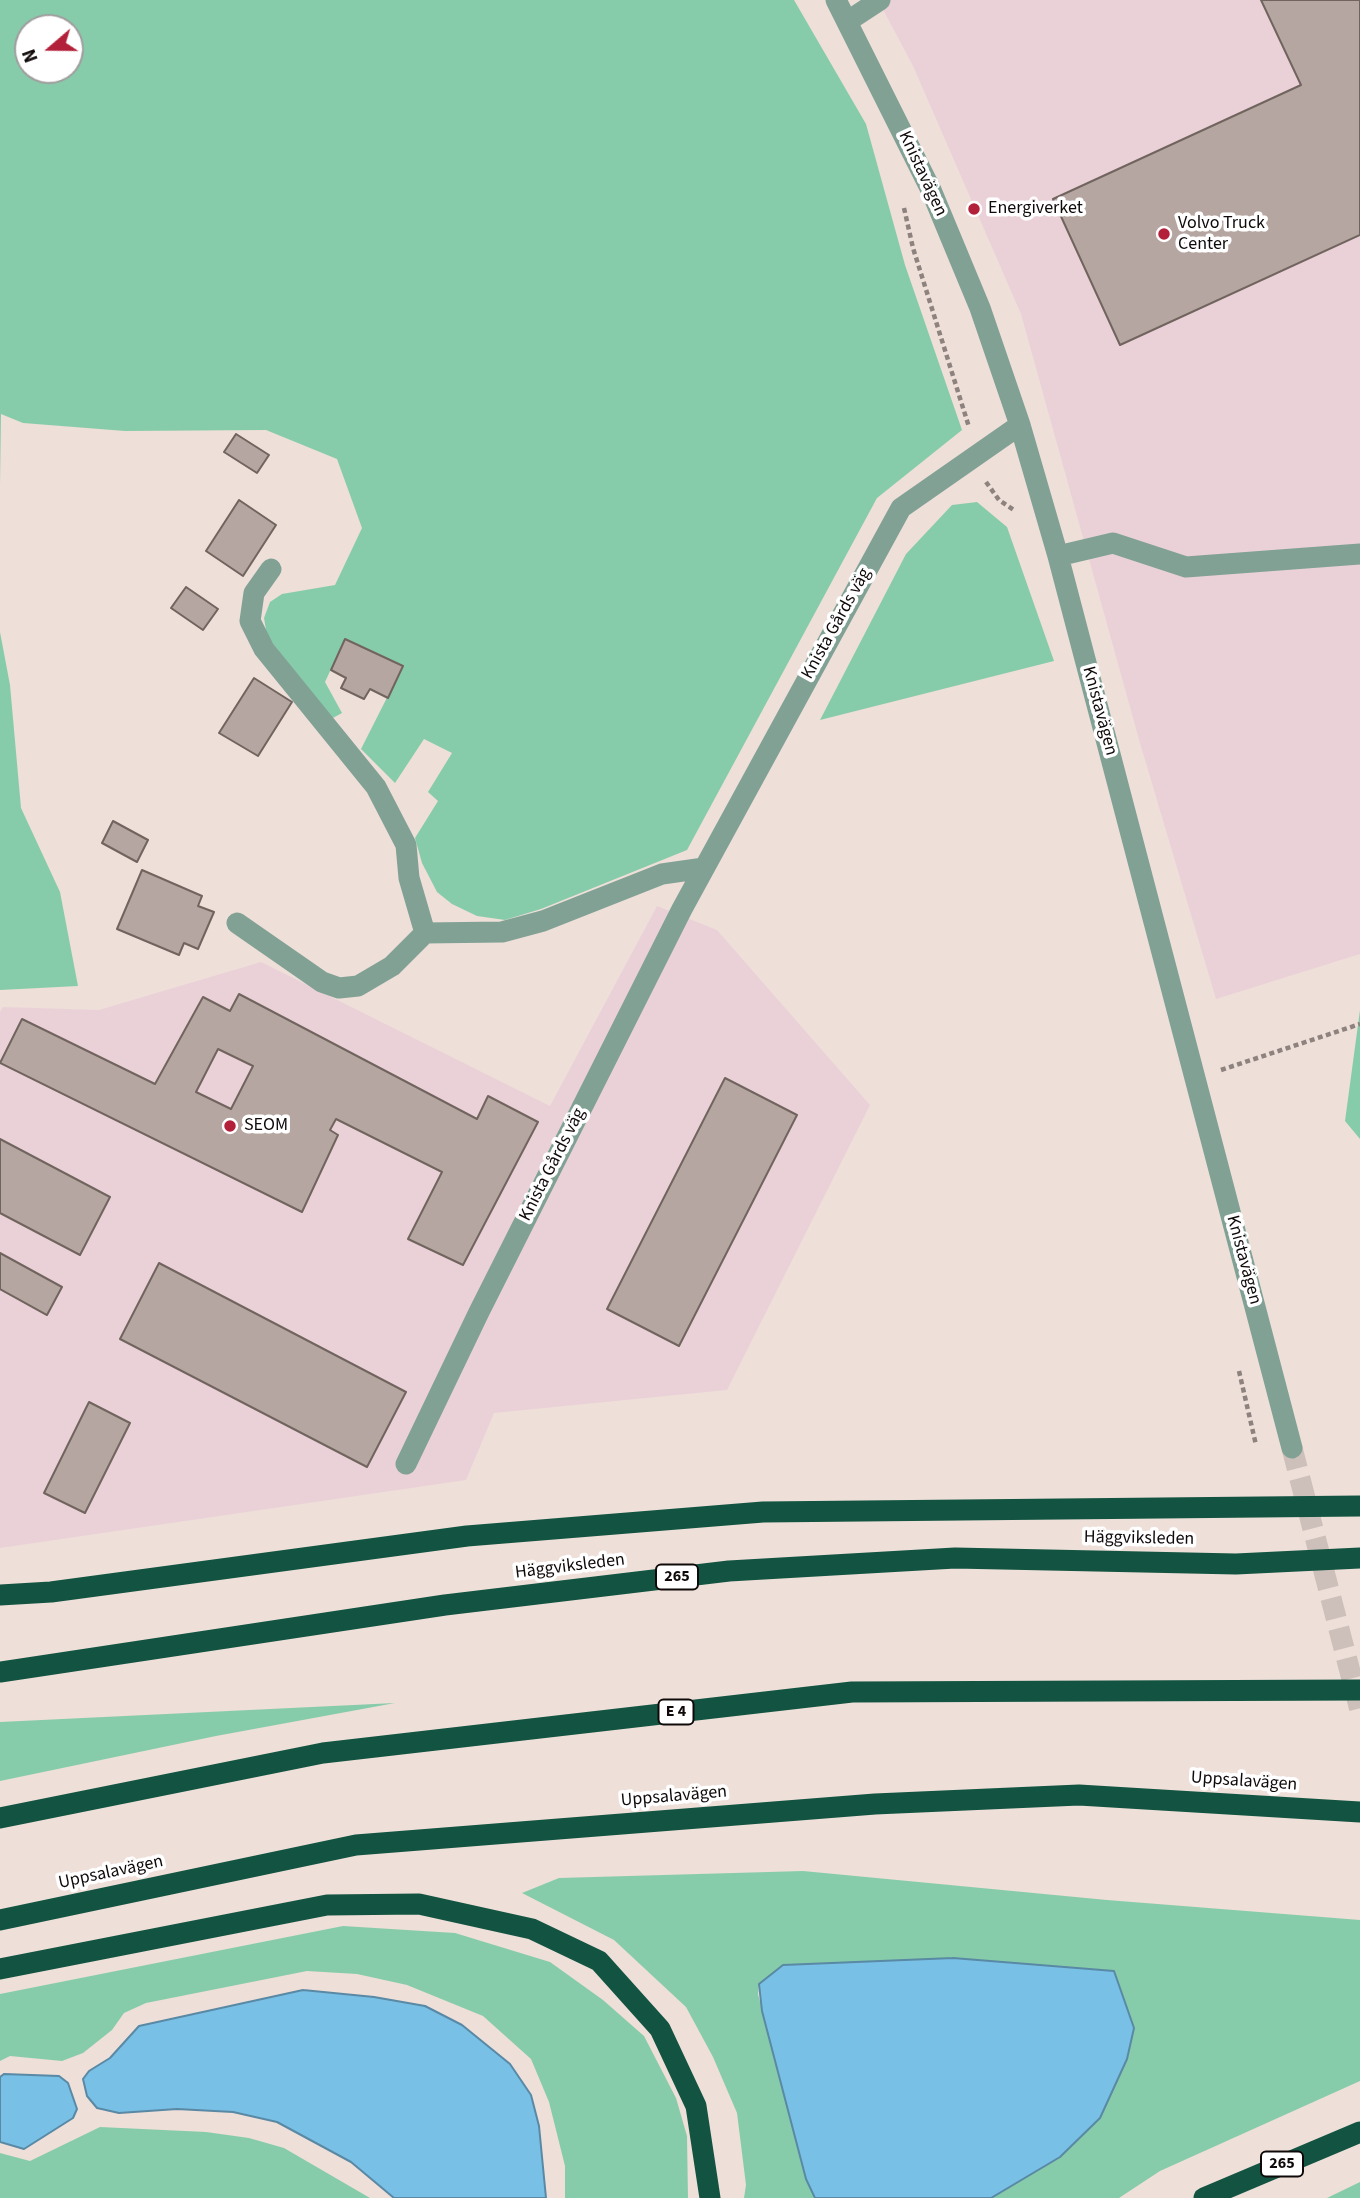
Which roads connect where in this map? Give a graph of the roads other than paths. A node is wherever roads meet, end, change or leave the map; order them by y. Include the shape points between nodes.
1 (836, 0) edge
2 (880, 0) edge
3 (848, 21) junction
4 (1020, 425) junction
5 (1360, 554) edge
6 (1058, 556) junction
7 (271, 569) dead end
8 (704, 868) junction
9 (237, 923) dead end
10 (425, 933) junction
11 (1292, 1448) tunnel mouth
12 (406, 1464) dead end
13 (1360, 1507) edge
14 (1360, 1558) edge
15 (0, 1595) edge
16 (0, 1672) edge
17 (1360, 1690) edge
18 (1360, 1812) edge
19 (0, 1818) edge
20 (0, 1920) edge
21 (0, 1969) edge
22 (1360, 2132) edge
23 (710, 2198) edge
24 (1204, 2198) edge

1 - 3 street, Knistavägen
2 - 3 street
3 - 4 street, Knistavägen via 931,190 980,308
4 - 6 street, Knistavägen
4 - 8 street, Knista Gårds väg via 901,508
5 - 6 street via 1186,566 1113,543
6 - 11 street, Knistavägen
7 - 10 street via 254,593 250,621 264,649 376,787 406,845 409,878
8 - 10 street via 662,874 502,932
8 - 12 street, Knista Gårds väg
9 - 10 street via 322,982 339,988 358,986 392,966
13 - 15 highway via 763,1511 467,1536
14 - 16 highway, Häggviksleden / 265 via 1236,1564 955,1558 729,1570 445,1605
17 - 19 highway, E 4 via 852,1692 323,1753
18 - 20 highway, Uppsalavägen via 1079,1794 875,1804 356,1845
21 - 23 highway via 327,1905 419,1904 532,1929 599,1961 660,2029 696,2106
22 - 24 highway, 265

